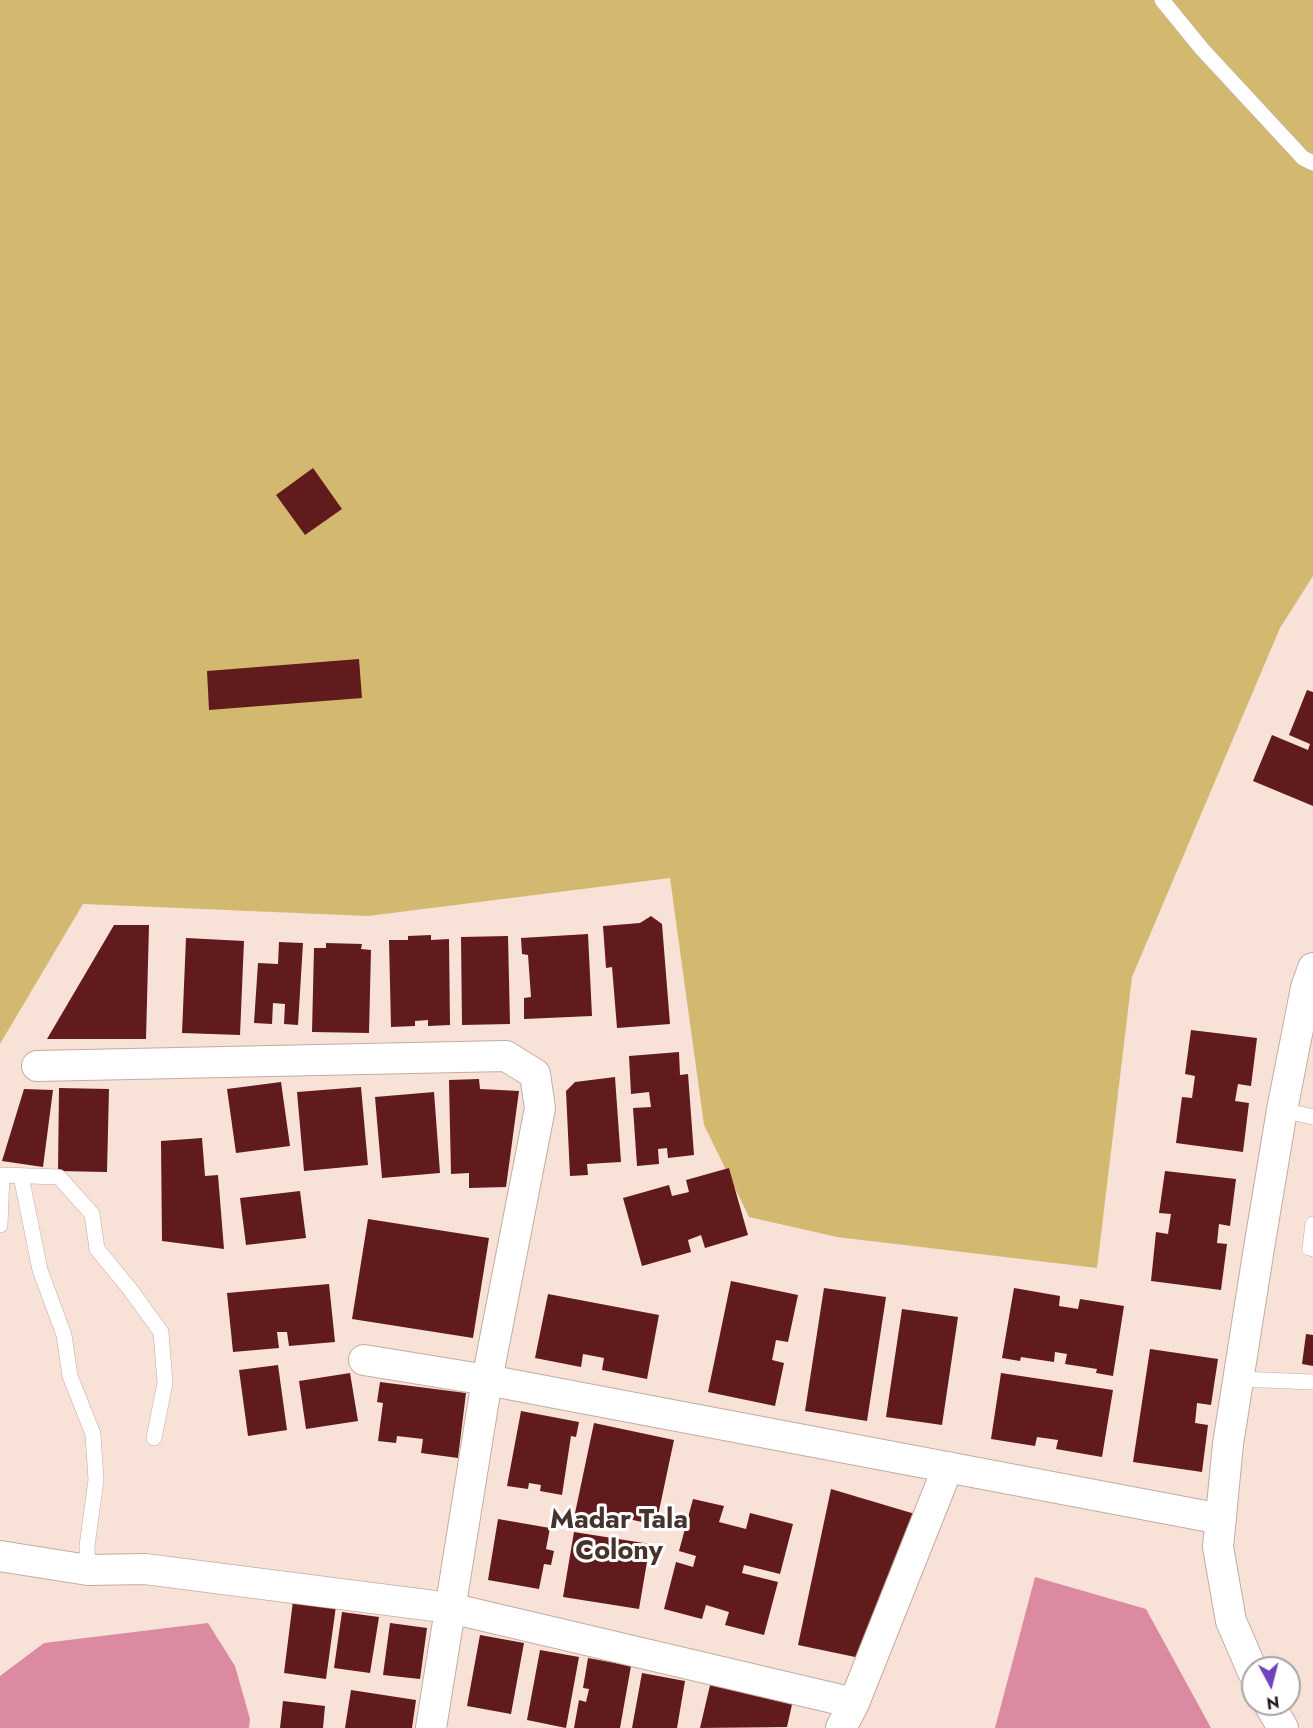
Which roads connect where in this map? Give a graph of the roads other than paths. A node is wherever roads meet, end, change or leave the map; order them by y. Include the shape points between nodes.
1 (1162, 0) edge
2 (1313, 163) edge
3 (1313, 968) edge
4 (37, 1066) dead end
5 (1282, 1110) junction
6 (1313, 1117) edge
7 (21, 1176) junction
8 (1313, 1224) edge
9 (0, 1225) edge
10 (1313, 1249) edge
11 (364, 1360) dead end
12 (487, 1380) junction
13 (1238, 1380) junction
14 (1313, 1382) edge
15 (154, 1438) dead end
16 (948, 1467) junction
17 (1221, 1519) junction
18 (0, 1556) edge
19 (87, 1570) junction
20 (450, 1608) junction
21 (1246, 1656) edge
22 (848, 1715) edge
23 (430, 1728) edge

1 - 2 lane via 1202,49 1303,158
3 - 5 street
4 - 12 street via 506,1056 535,1074 540,1108
5 - 6 lane
5 - 13 street
7 - 9 lane via 2,1175
7 - 15 lane via 59,1177 92,1214 97,1249 161,1332 165,1383
7 - 19 lane via 40,1270 64,1335 70,1376 93,1434 96,1480
8 - 10 lane
11 - 12 street
12 - 16 street
12 - 20 street
13 - 14 lane
13 - 17 street
16 - 17 street
16 - 22 street
17 - 21 street via 1218,1546 1231,1621
18 - 19 street
19 - 20 street via 145,1569
20 - 22 street
20 - 23 street

